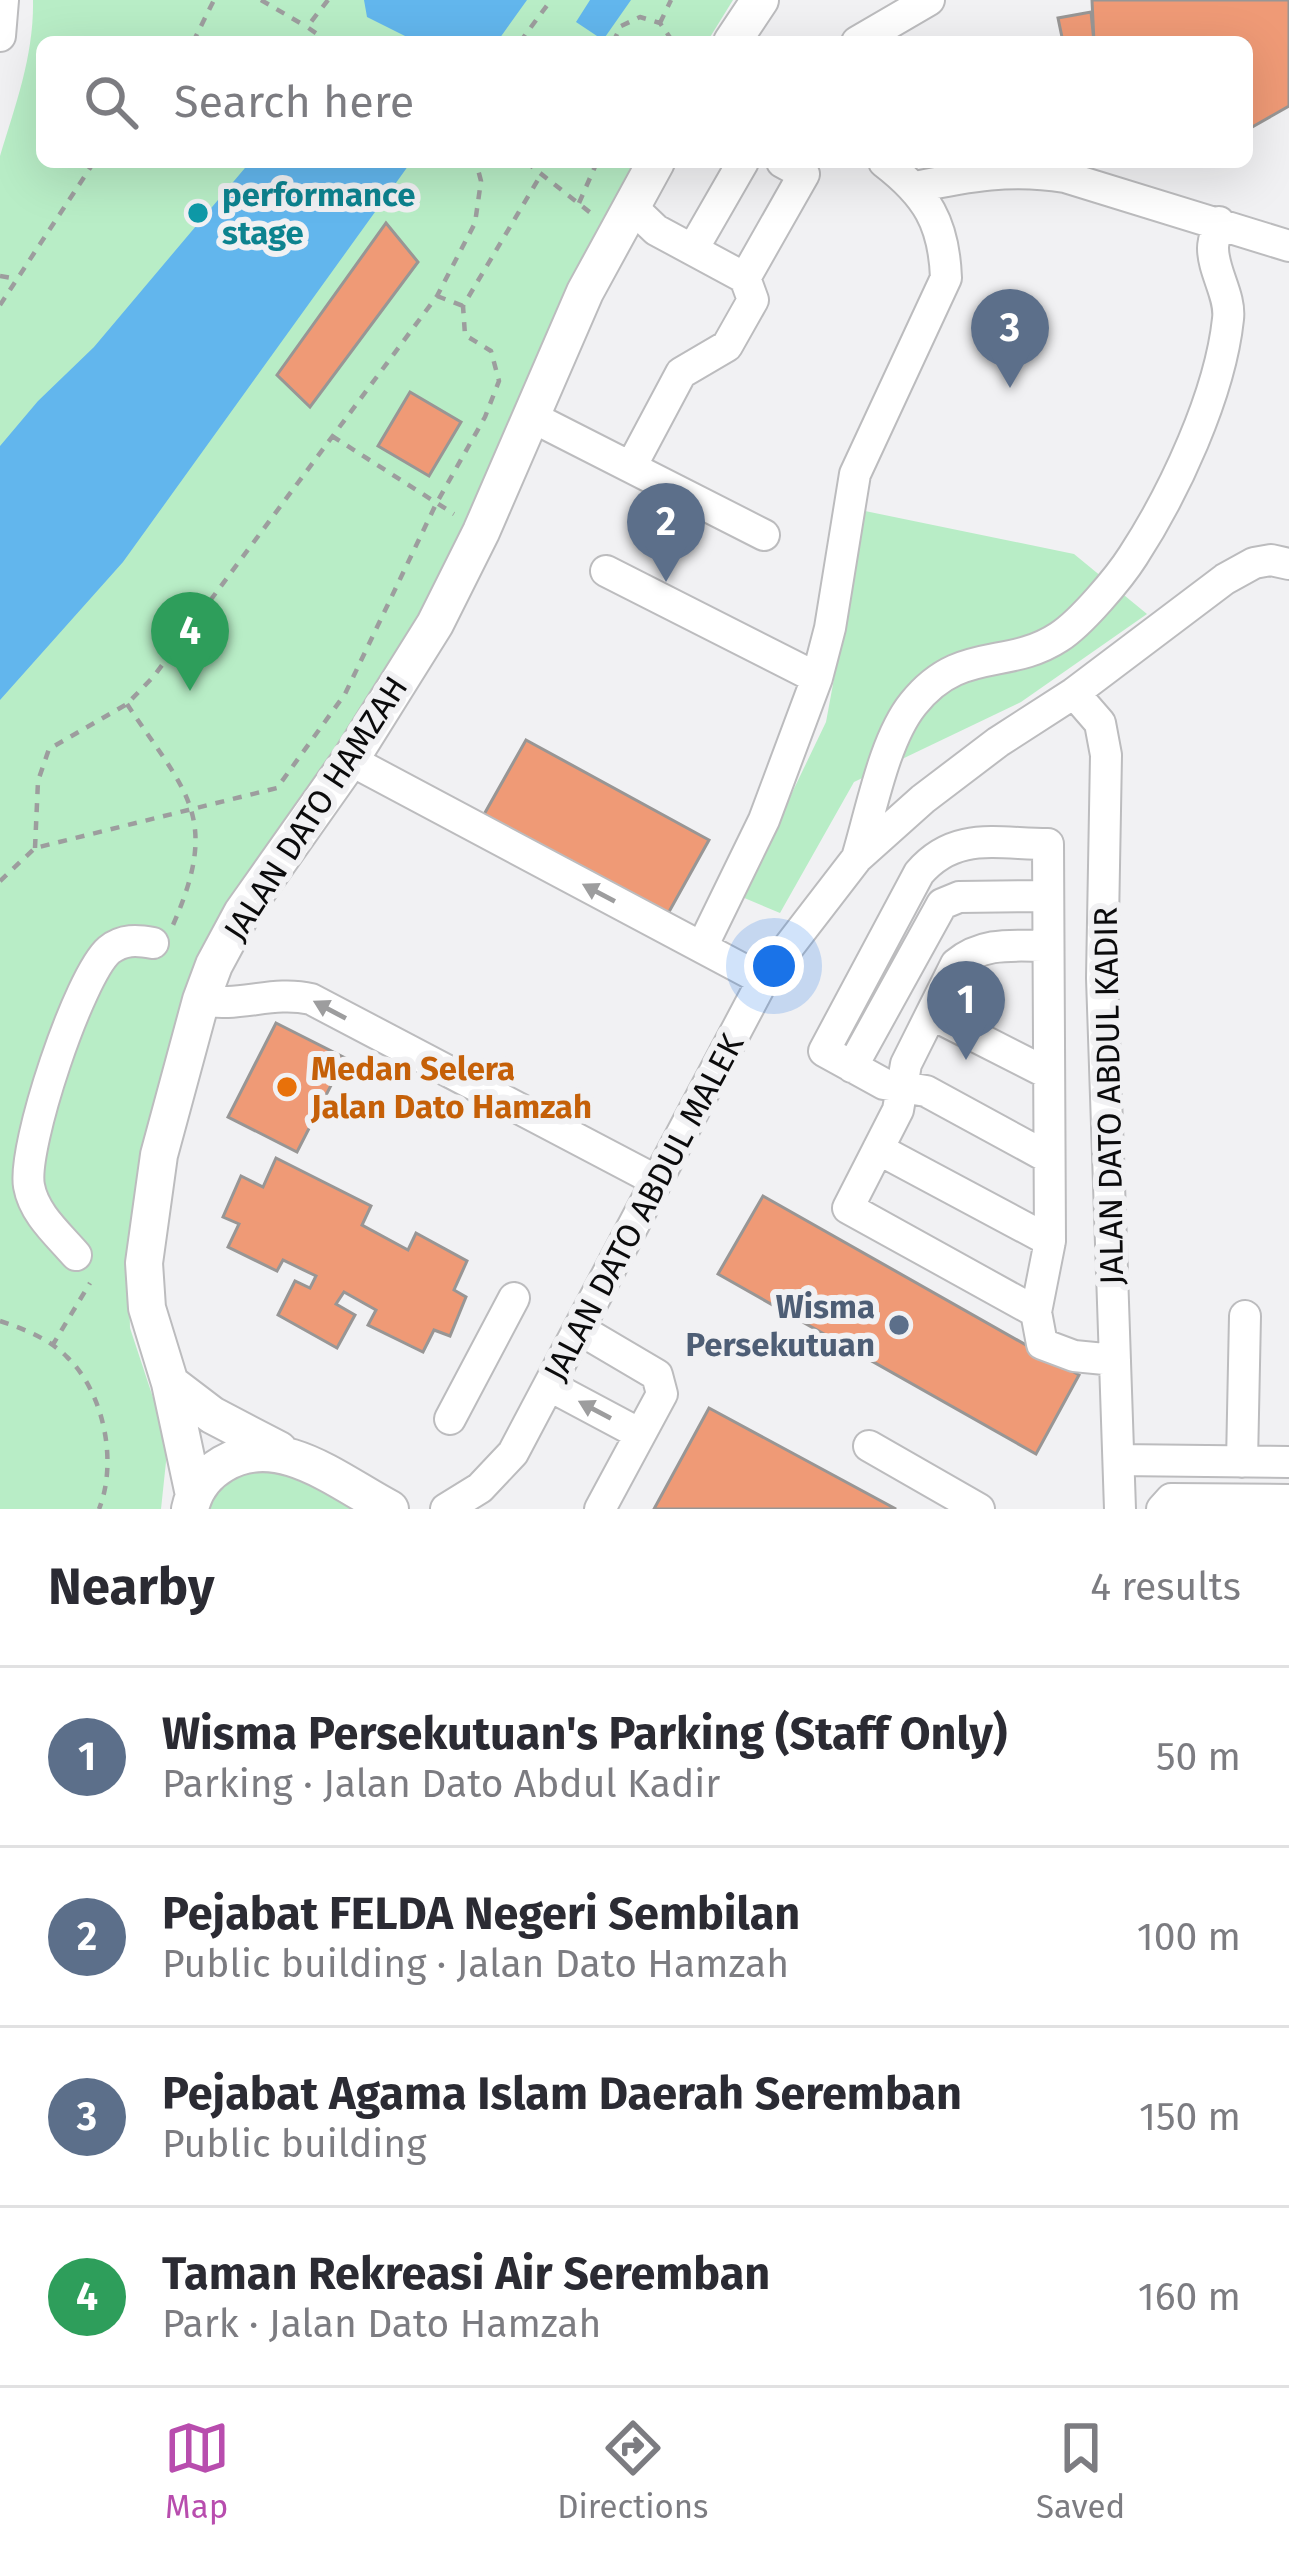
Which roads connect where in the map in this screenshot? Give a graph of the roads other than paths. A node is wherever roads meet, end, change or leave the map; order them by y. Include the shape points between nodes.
1 (3, 0) edge
2 (760, 0) edge
3 (928, 0) edge
4 (0, 36) edge
5 (736, 36) edge
6 (866, 36) edge
7 (653, 168) edge
8 (740, 168) edge
9 (793, 168) edge
10 (892, 168) edge
11 (916, 187) junction
12 (624, 220) junction
13 (1219, 222) junction
14 (1289, 246) edge
15 (693, 249) junction
16 (745, 278) junction
17 (530, 416) junction
18 (632, 465) junction
19 (764, 536) dead end
20 (1289, 564) edge
21 (606, 571) dead end
22 (817, 678) junction
23 (1074, 693) junction
24 (350, 760) junction
25 (856, 858) junction
26 (1048, 896) junction
27 (162, 936) road end
28 (1048, 946) junction
29 (702, 947) junction
30 (764, 980) junction
31 (201, 1000) junction
32 (931, 1014) junction
33 (852, 1067) junction
34 (1049, 1074) junction
35 (903, 1088) junction
36 (878, 1149) junction
37 (1049, 1158) junction
38 (657, 1181) junction
39 (1050, 1241) junction
40 (76, 1255) dead end
41 (514, 1298) dead end
42 (1036, 1312) junction
43 (1246, 1316) dead end
44 (579, 1329) junction
45 (1115, 1360) junction
46 (170, 1383) junction
47 (550, 1386) junction
48 (450, 1419) dead end
49 (640, 1435) junction
50 (869, 1446) dead end
51 (513, 1453) junction
52 (286, 1454) junction
53 (1119, 1460) junction
54 (1242, 1462) junction
55 (1287, 1462) edge
56 (1287, 1500) edge
57 (190, 1505) edge
58 (390, 1509) edge
59 (446, 1509) edge
60 (489, 1509) edge
61 (600, 1509) edge
62 (980, 1509) edge
63 (1120, 1509) edge
64 (1162, 1509) edge

1 - 4 street
2 - 5 main road
3 - 6 street
7 - 12 main road, JALAN DATO HAMZAH
8 - 15 street
9 - 16 street via 804,174
10 - 11 street
11 - 13 street via 1030,171
11 - 22 street via 936,220 946,278 855,474
12 - 15 street
12 - 17 main road, JALAN DATO HAMZAH
13 - 14 street
13 - 25 street via 1213,250 1229,314 1225,337 1205,409 1132,558 1061,637 944,673 913,704
15 - 16 street
16 - 18 street via 753,300 727,346 681,374
17 - 18 street
17 - 24 main road, JALAN DATO HAMZAH via 435,624
18 - 19 street
20 - 23 street, JALAN DATO ABDUL MALEK via 1254,563 1225,579
21 - 22 street
22 - 29 street via 764,820
23 - 25 street, JALAN DATO ABDUL MALEK via 998,742
23 - 45 street, JALAN DATO ABDUL KADIR via 1100,723 1106,755 1102,978
29 -> 24 street
24 - 31 main road, JALAN DATO HAMZAH via 242,913
25 - 30 street, JALAN DATO ABDUL MALEK
26 - 28 street
26 - 33 street via 941,904
26 - 33 street via 1048,844 976,843 934,856 824,1051
27 - 40 street via 108,951 82,994 35,1124 29,1190
28 - 32 street via 970,952
28 - 34 street
29 - 30 street
30 - 38 street, JALAN DATO ABDUL MALEK
38 -> 31 street via 311,1000
31 - 46 main road, JALAN DATO HAMZAH via 159,1155 144,1263 147,1309
32 - 34 street
32 - 35 street
33 - 35 street
34 - 37 street
35 - 36 street
35 - 37 street via 926,1091
36 - 39 street
36 - 42 street via 848,1208
37 - 39 street
38 - 44 street, JALAN DATO ABDUL MALEK
39 - 42 street
41 - 48 street
42 - 45 street via 1042,1344
43 - 54 street
44 - 47 street, JALAN DATO ABDUL MALEK
44 - 49 street via 657,1376 662,1394
45 - 53 street, JALAN DATO ABDUL KADIR
46 - 52 main road
46 - 57 main road, JALAN DATO HAMZAH
49 -> 47 street
47 - 51 street, JALAN DATO ABDUL MALEK
49 - 61 street
50 - 62 street
51 - 59 street, JALAN DATO ABDUL MALEK
51 - 60 street
52 - 57 main road via 242,1454 217,1467
52 - 58 main road
53 - 54 street
53 - 63 street, JALAN DATO ABDUL KADIR
54 - 55 street
55 - 56 street
56 - 64 street via 1171,1499

